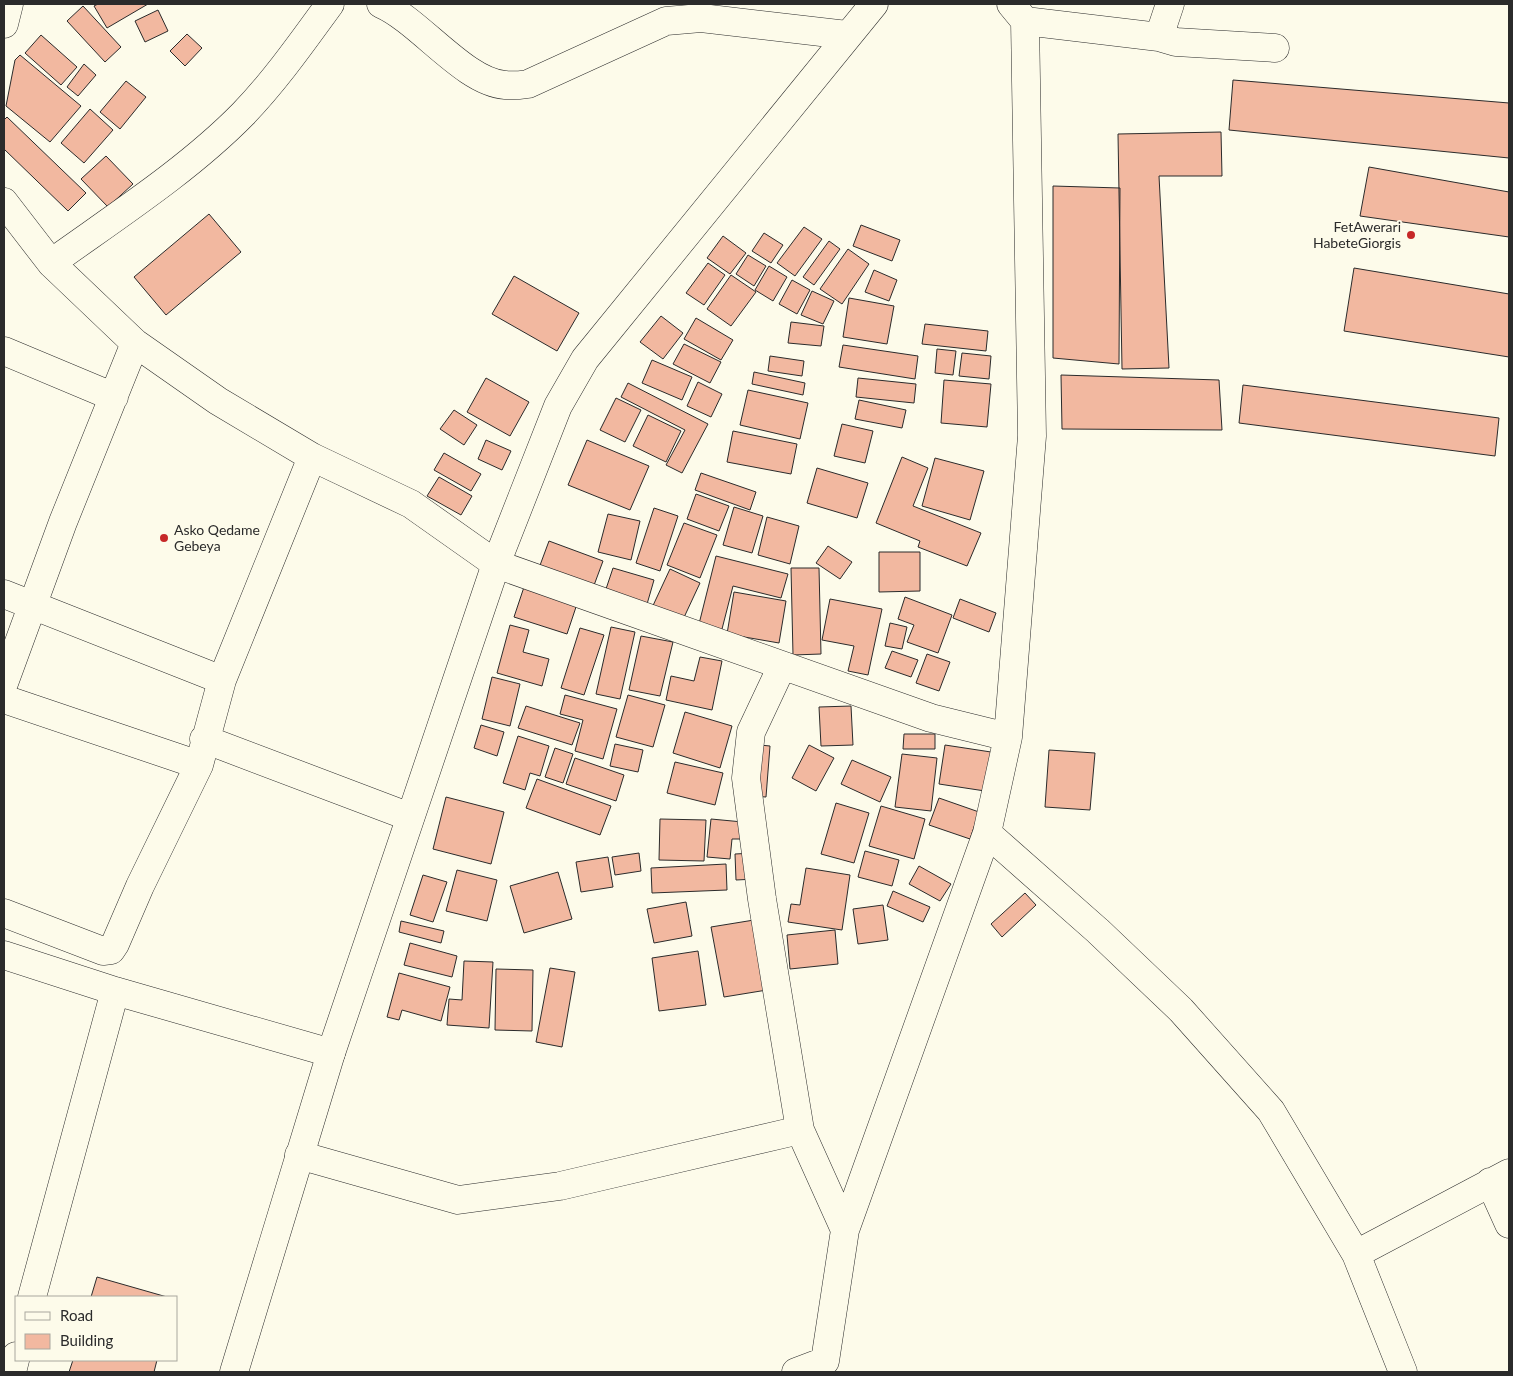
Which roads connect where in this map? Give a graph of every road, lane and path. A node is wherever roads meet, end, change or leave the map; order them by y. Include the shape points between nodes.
1 (9, 4) edge
2 (330, 4) edge
3 (381, 4) edge
4 (874, 4) edge
5 (1170, 4) edge
6 (1018, 12) edge
7 (4, 24) edge
8 (847, 34) junction
9 (1159, 37) junction
10 (1275, 48) dead end
11 (7, 213) edge
12 (51, 263) junction
13 (135, 343) junction
14 (4, 351) edge
15 (114, 397) junction
16 (312, 457) junction
17 (496, 564) junction
18 (4, 594) edge
19 (32, 605) junction
20 (782, 666) junction
21 (222, 680) junction
22 (4, 682) edge
23 (4, 699) edge
24 (1008, 737) junction
25 (202, 752) junction
26 (410, 817) junction
27 (987, 833) junction
28 (4, 913) edge
29 (4, 955) edge
30 (115, 990) junction
31 (331, 1053) junction
32 (800, 1130) junction
33 (299, 1156) junction
34 (1499, 1178) edge
35 (1509, 1224) edge
36 (845, 1230) junction
37 (1356, 1254) junction
38 (32, 1296) edge
39 (824, 1367) edge
40 (234, 1372) edge
41 (796, 1372) edge
42 (1403, 1372) edge

1 - 7 street
2 - 12 street via 243,114 166,181
3 - 8 street via 404,18 472,73 503,86 528,84 666,21 701,18
4 - 8 street
5 - 9 street
6 - 9 street
6 - 24 street via 1032,436
8 - 17 street via 586,359 558,406
9 - 10 street via 1176,42
11 - 12 street
12 - 13 street
13 - 15 street
13 - 16 street via 218,401
14 - 15 street
15 - 19 street
16 - 17 street via 411,504
16 - 21 street
17 - 20 street
17 - 26 street
18 - 19 street
19 - 21 street
19 - 22 street
20 - 24 street via 932,718
20 - 32 street via 752,732 746,778 762,899
21 - 25 street
23 - 25 street
24 - 27 street
25 - 26 street
25 - 28 street via 111,950 103,951
26 - 31 street
27 - 36 street
27 - 37 street via 1181,1010 1271,1110
29 - 30 street
30 - 31 street
30 - 38 street
31 - 33 street
32 - 33 street via 560,1186 458,1200
32 - 36 street
33 - 40 street
34 - 35 street
34 - 37 street
36 - 39 street
37 - 42 street
39 - 41 street

